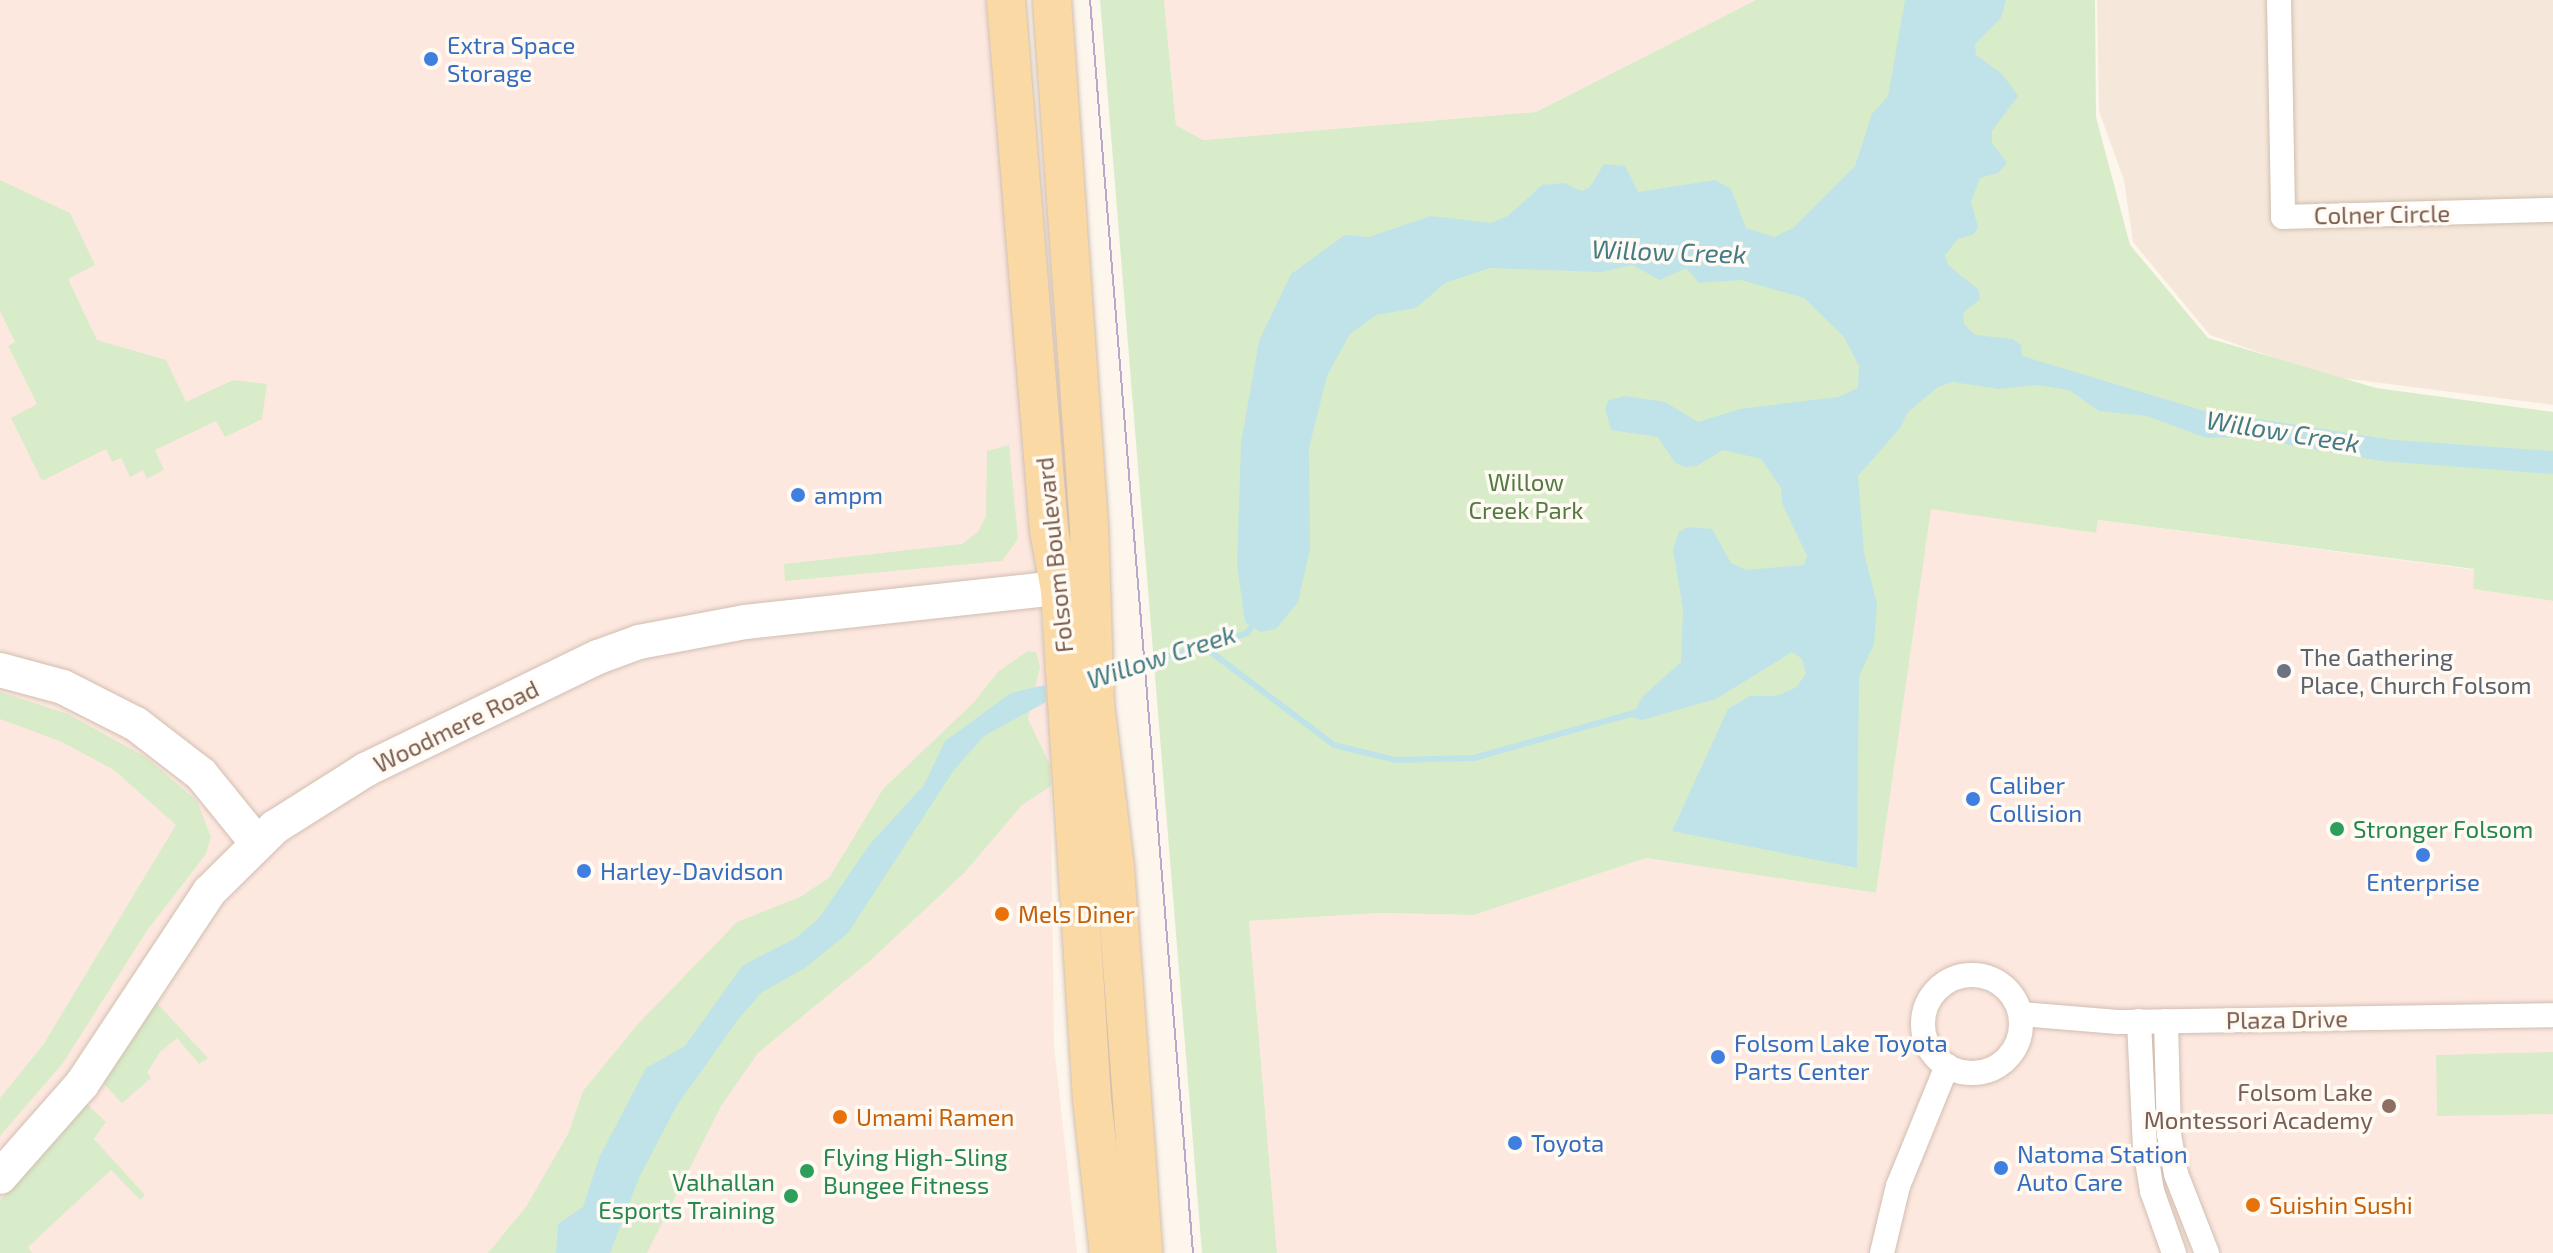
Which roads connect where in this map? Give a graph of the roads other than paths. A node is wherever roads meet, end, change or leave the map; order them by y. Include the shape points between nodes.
1 (1006, 0) edge
2 (1052, 0) edge
3 (2279, 0) edge
4 (2553, 210) edge
5 (1074, 588) junction
6 (0, 670) edge
7 (1081, 708) junction
8 (257, 843) junction
9 (2021, 1014) junction
10 (2553, 1015) edge
11 (2139, 1021) junction
12 (2166, 1021) junction
13 (1947, 1066) junction
14 (0, 1177) edge
15 (1109, 1253) edge
16 (1143, 1253) edge
17 (1882, 1253) edge
18 (2174, 1253) edge
19 (2207, 1253) edge

1 - 5 main road, Folsom Boulevard via 1049,530
2 - 5 main road, Folsom Boulevard via 1089,526
3 - 4 street, Colner Circle via 2283,217
5 - 7 main road, Folsom Boulevard
5 - 8 street, Woodmere Road via 745,622 639,642 365,770
6 - 8 street via 63,687 136,724 201,774
7 - 15 main road, Folsom Boulevard via 1092,1099
7 - 16 main road, Folsom Boulevard via 1115,868
8 - 14 street, Woodmere Road via 209,892 82,1084
9 - 11 street, Plaza Drive
9 - 13 street via 2022,1030 2007,1059 1978,1073
9 - 13 street via 2010,992 1991,977 1958,976 1943,983 1930,998 1922,1025 1934,1056
10 - 12 street, Plaza Drive
11 - 12 street, Plaza Drive
11 - 18 street via 2145,1148 2152,1191
12 - 19 street via 2169,1134 2176,1174
13 - 17 street via 1898,1186

